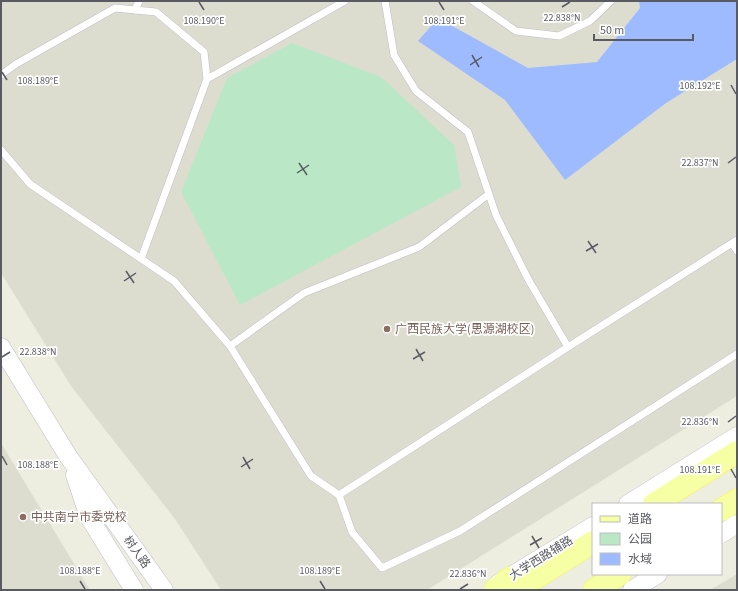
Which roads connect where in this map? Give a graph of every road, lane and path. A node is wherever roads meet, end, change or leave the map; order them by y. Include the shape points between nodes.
1 (139, 1) edge
2 (345, 1) edge
3 (385, 1) edge
4 (472, 1) edge
5 (611, 1) edge
6 (135, 10) junction
7 (1, 75) edge
8 (208, 79) junction
9 (1, 150) edge
10 (489, 194) junction
11 (734, 241) edge
12 (737, 251) edge
13 (141, 259) junction
14 (230, 346) junction
15 (568, 346) junction
16 (1, 347) edge
17 (737, 354) edge
18 (737, 436) edge
19 (737, 452) edge
20 (68, 456) junction
21 (682, 487) junction
22 (338, 495) junction
23 (737, 500) edge
24 (630, 503) edge
25 (641, 503) edge
26 (656, 503) edge
27 (722, 509) edge
28 (737, 524) edge
29 (592, 527) edge
30 (722, 533) edge
31 (592, 543) edge
32 (618, 575) edge
33 (656, 575) edge
34 (507, 586) edge
35 (134, 590) edge
36 (164, 590) edge
37 (489, 590) edge
38 (594, 590) edge
39 (632, 590) edge

1 - 6 lane
2 - 8 lane
3 - 10 lane via 394,55 416,91 468,132
4 - 5 lane via 516,31 559,36 590,21
6 - 7 lane via 114,8
6 - 8 lane via 156,12 204,52
8 - 13 lane
9 - 13 lane via 30,184
10 - 14 lane via 419,247 304,293
10 - 15 lane via 496,215 528,279
11 - 12 lane
11 - 15 lane
13 - 14 lane via 174,281
14 - 22 lane via 312,476
15 - 22 lane
16 - 20 street, 树人路
17 - 22 lane via 460,531 382,568 352,532
18 - 24 street
19 - 21 main road
20 - 35 street, 树人路 via 89,517
20 - 36 street, 树人路
21 - 25 main road
21 - 26 main road
23 - 27 main road
28 - 30 street
29 - 34 street, 大学西路辅路
31 - 34 main road
32 - 38 main road
33 - 39 street
34 - 37 street, 大学西路辅路

